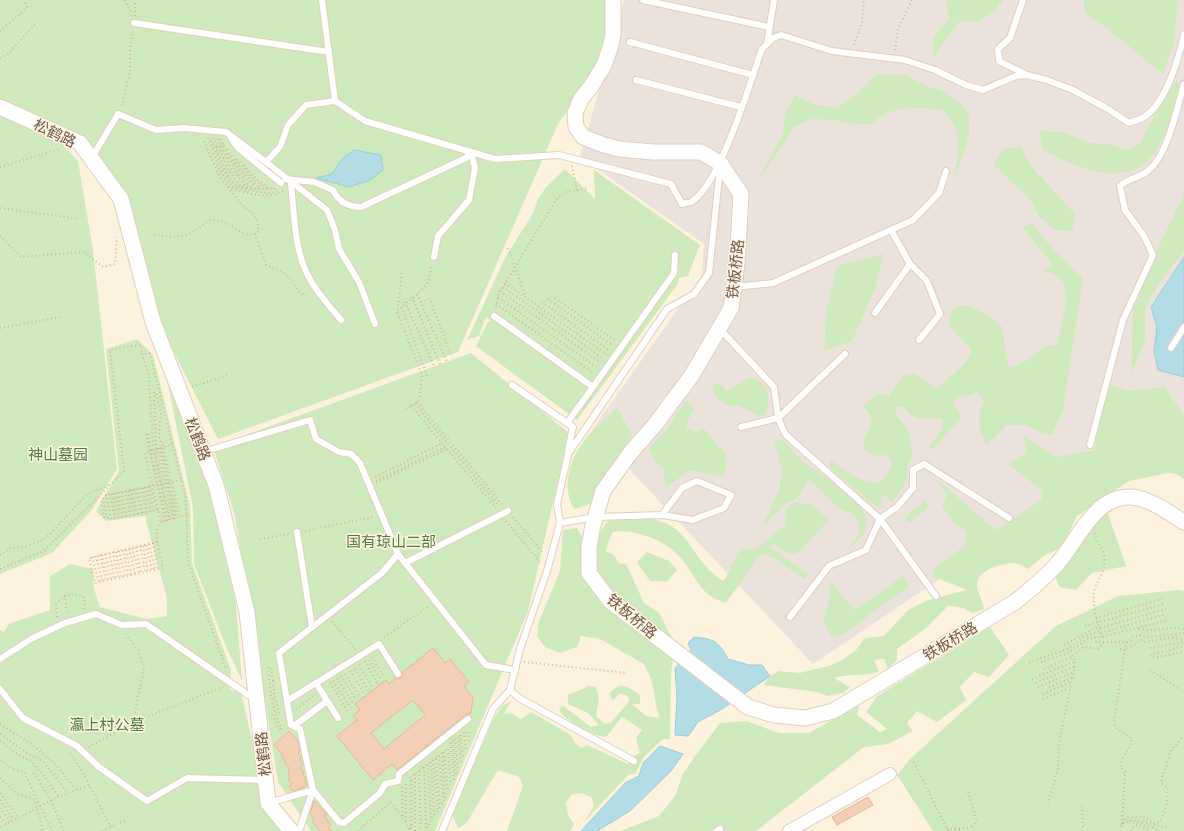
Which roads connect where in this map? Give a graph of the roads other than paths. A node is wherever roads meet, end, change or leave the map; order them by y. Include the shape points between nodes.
1 (322, 0) edge
2 (613, 0) edge
3 (644, 0) edge
4 (774, 0) edge
5 (1023, 0) edge
6 (134, 23) road end
7 (769, 28) junction
8 (1184, 34) edge
9 (630, 42) dead end
10 (767, 44) junction
11 (329, 52) junction
12 (753, 75) junction
13 (1027, 75) junction
14 (636, 80) dead end
15 (1184, 84) edge
16 (335, 101) junction
17 (0, 107) edge
18 (741, 107) junction
19 (213, 130) junction
20 (472, 152) junction
21 (91, 159) junction
22 (266, 162) junction
23 (720, 163) junction
24 (946, 171) dead end
25 (287, 181) junction
26 (891, 230) junction
27 (675, 255) dead end
28 (434, 257) road end
29 (910, 264) junction
30 (734, 287) junction
31 (875, 313) dead end
32 (494, 316) road end
33 (341, 320) dead end
34 (375, 324) dead end
35 (1184, 327) edge
36 (719, 328) junction
37 (918, 340) dead end
38 (1171, 348) dead end
39 (845, 354) dead end
40 (512, 386) dead end
41 (593, 387) junction
42 (778, 418) junction
43 (567, 423) junction
44 (741, 427) dead end
45 (1090, 445) dead end
46 (203, 452) junction
47 (568, 454) junction
48 (504, 513) road end
49 (662, 515) junction
50 (595, 517) junction
51 (1009, 518) dead end
52 (880, 519) junction
53 (1184, 522) edge
54 (560, 523) junction
55 (297, 532) road end
56 (398, 554) junction
57 (405, 563) junction
58 (936, 596) dead end
59 (790, 617) dead end
60 (312, 627) junction
61 (0, 659) edge
62 (515, 670) junction
63 (398, 674) dead end
64 (316, 683) junction
65 (0, 689) edge
66 (510, 690) junction
67 (257, 701) junction
68 (287, 701) junction
69 (327, 701) junction
70 (338, 718) dead end
71 (468, 719) dead end
72 (294, 726) junction
73 (634, 761) dead end
74 (890, 774) dead end
75 (266, 780) junction
76 (313, 790) junction
77 (268, 803) junction
78 (291, 831) edge
79 (299, 831) edge
80 (442, 831) edge
81 (789, 831) edge

1 - 11 lane
2 - 23 street, 铁板桥路 via 613,35 610,48 604,65 581,99 575,113 576,127 583,137 604,145 635,152 701,152
3 - 7 lane
4 - 7 lane
5 - 13 lane via 1010,38 998,49 999,61
6 - 11 lane
7 - 10 lane
8 - 13 lane via 1180,57 1157,104 1144,117 1130,123 1073,90
9 - 12 lane
10 - 12 lane via 762,49
10 - 13 lane via 781,35 832,51 905,60 983,90 1016,76
11 - 16 lane
12 - 18 lane
14 - 18 lane
15 - 45 lane via 1167,143 1150,169 1140,176 1126,180 1120,186 1125,210 1144,236 1153,255 1123,320
16 - 20 lane via 365,121
16 - 22 lane via 306,105 288,125 280,147
17 - 21 street, 松鹤路 via 80,143
18 - 23 lane
19 - 21 lane via 156,130 118,114
19 - 22 lane
19 - 25 lane via 266,170
20 - 23 lane via 496,159 559,155 570,157 671,184 682,204 691,202 704,188
20 - 25 lane via 466,158 360,207 349,206 336,196 333,190 314,182
20 - 28 lane via 475,168 469,200 438,236
21 - 46 street, 松鹤路 via 121,199 153,322
22 - 25 lane
23 - 30 street, 铁板桥路 via 741,194
23 - 47 lane via 708,273 694,294 666,309
24 - 26 lane via 939,193 913,220
25 - 33 lane via 303,264 318,291
25 - 34 lane via 327,210 339,249 359,282
26 - 29 lane
26 - 30 lane via 773,283
27 - 41 lane via 674,273
29 - 31 lane
29 - 37 lane via 928,281 940,314
30 - 36 street, 铁板桥路 via 731,308
32 - 41 lane
35 - 38 lane
36 - 42 lane via 774,387
36 - 50 street, 铁板桥路 via 692,374 603,491
39 - 42 lane
40 - 43 lane
41 - 43 lane
42 - 44 lane
42 - 52 lane via 784,434
43 - 47 lane via 573,427
46 - 56 lane via 310,420 316,439 356,458
46 - 67 street, 松鹤路 via 216,485 248,612
47 - 54 lane via 557,504
48 - 57 lane
49 - 49 lane via 693,520 724,508 731,495 697,481 682,488
49 - 50 lane
50 - 53 street, 铁板桥路 via 589,547 589,573 610,601 748,707 774,715 805,718 833,711 1015,602 1058,563 1088,520 1118,498 1137,498 1157,505
50 - 54 lane
51 - 52 lane via 924,464 913,470 914,488 897,508
52 - 58 lane
52 - 59 lane via 866,550 829,566
54 - 62 lane
55 - 60 lane
56 - 57 lane
56 - 60 lane via 382,573
57 - 62 lane via 486,665
60 - 68 lane via 279,653
61 - 67 lane via 31,639 66,623 96,614 122,625 146,624
62 - 66 lane
63 - 64 lane via 379,644
64 - 68 lane
64 - 69 lane
65 - 75 lane via 23,718 82,751 99,767 147,801 187,778
66 - 73 lane via 519,698
66 - 80 lane via 493,709
67 - 75 street, 松鹤路
68 - 72 lane via 291,725
69 - 70 lane
69 - 72 lane
71 - 76 lane via 399,774 398,781 385,784 380,793 344,823 339,822
72 - 76 lane via 300,729
74 - 81 street
75 - 77 street, 松鹤路
76 - 77 lane
76 - 79 lane
77 - 78 street

